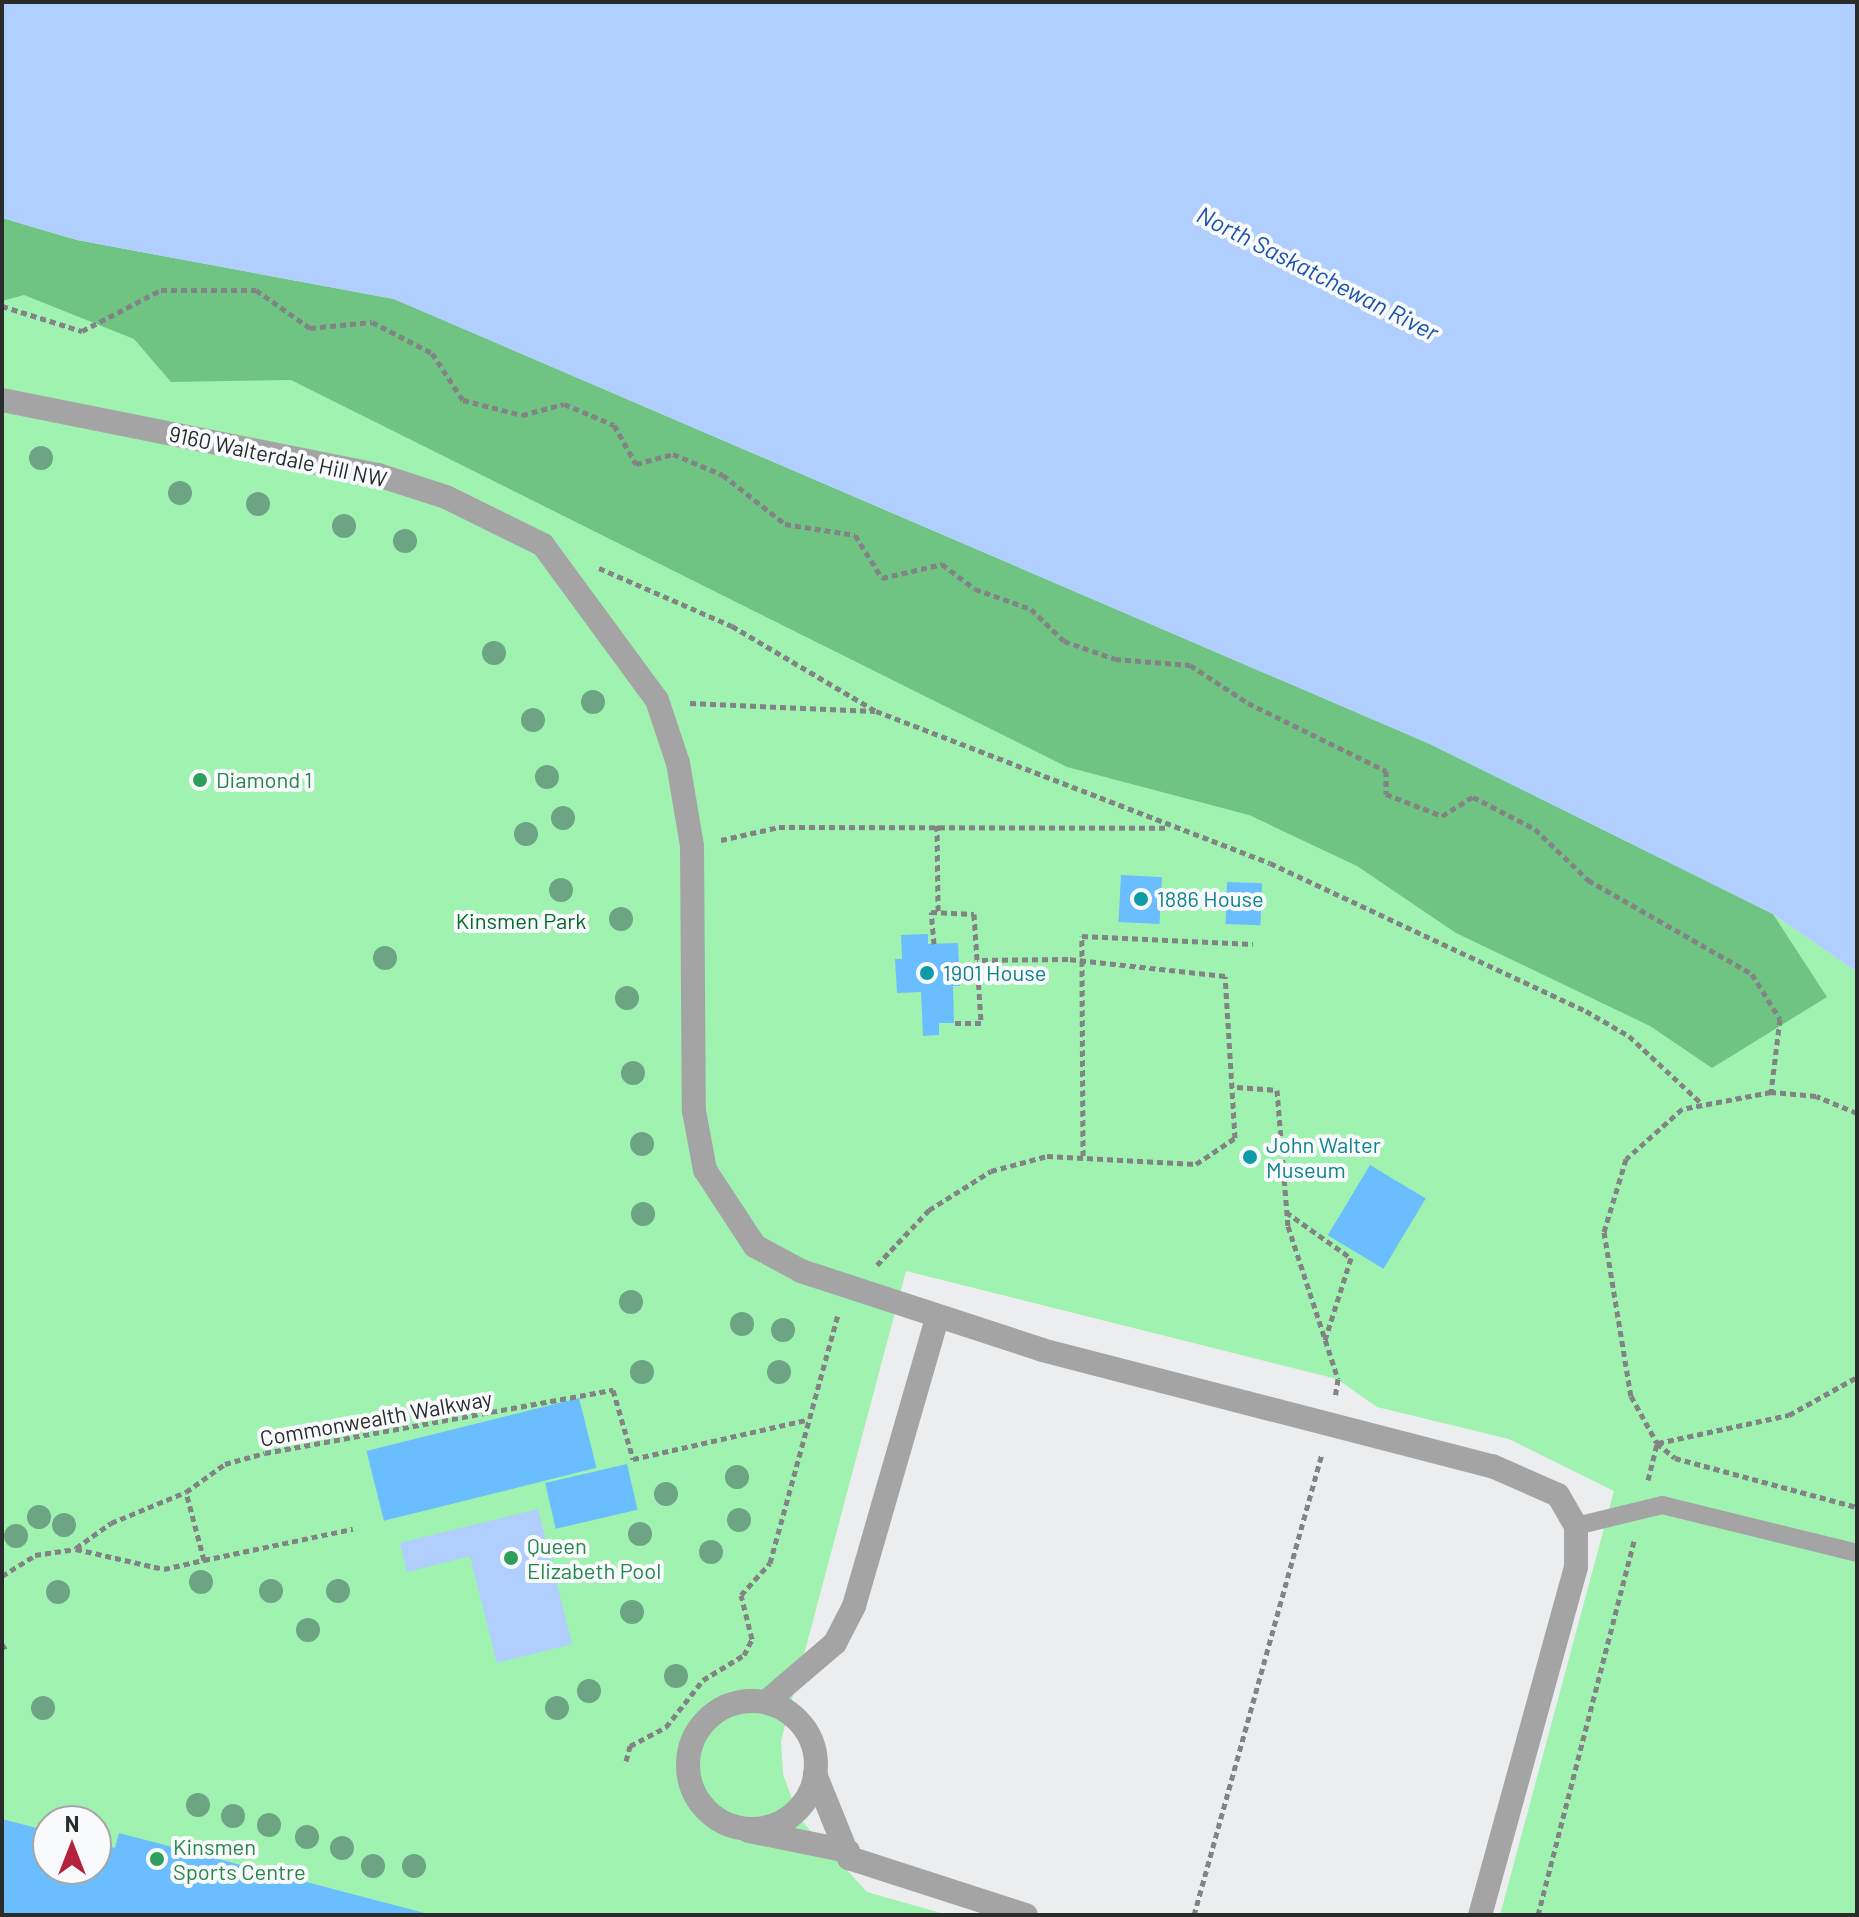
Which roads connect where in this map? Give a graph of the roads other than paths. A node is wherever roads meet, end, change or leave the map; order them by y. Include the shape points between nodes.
1 (2, 400) edge
2 (937, 1318) junction
3 (1576, 1526) junction
4 (1857, 1553) edge
5 (766, 1702) junction
6 (815, 1774) junction
7 (743, 1829) junction
8 (848, 1851) junction
9 (1026, 1915) edge
10 (1480, 1915) edge

1 - 2 street, 9160 Walterdale Hill NW via 378,475 446,497 543,545 657,700 692,846 694,1111 705,1170 755,1246
2 - 3 street via 1523,1476 1558,1495
2 - 5 street via 854,1606 835,1643
3 - 4 lane via 1642,1507 1692,1511
3 - 10 street via 1576,1567
5 - 6 street via 803,1725 814,1745
5 - 7 street via 717,1712 689,1754 694,1794 706,1811
6 - 7 street via 802,1807 785,1820
6 - 8 street
7 - 8 street
8 - 9 street via 874,1870

